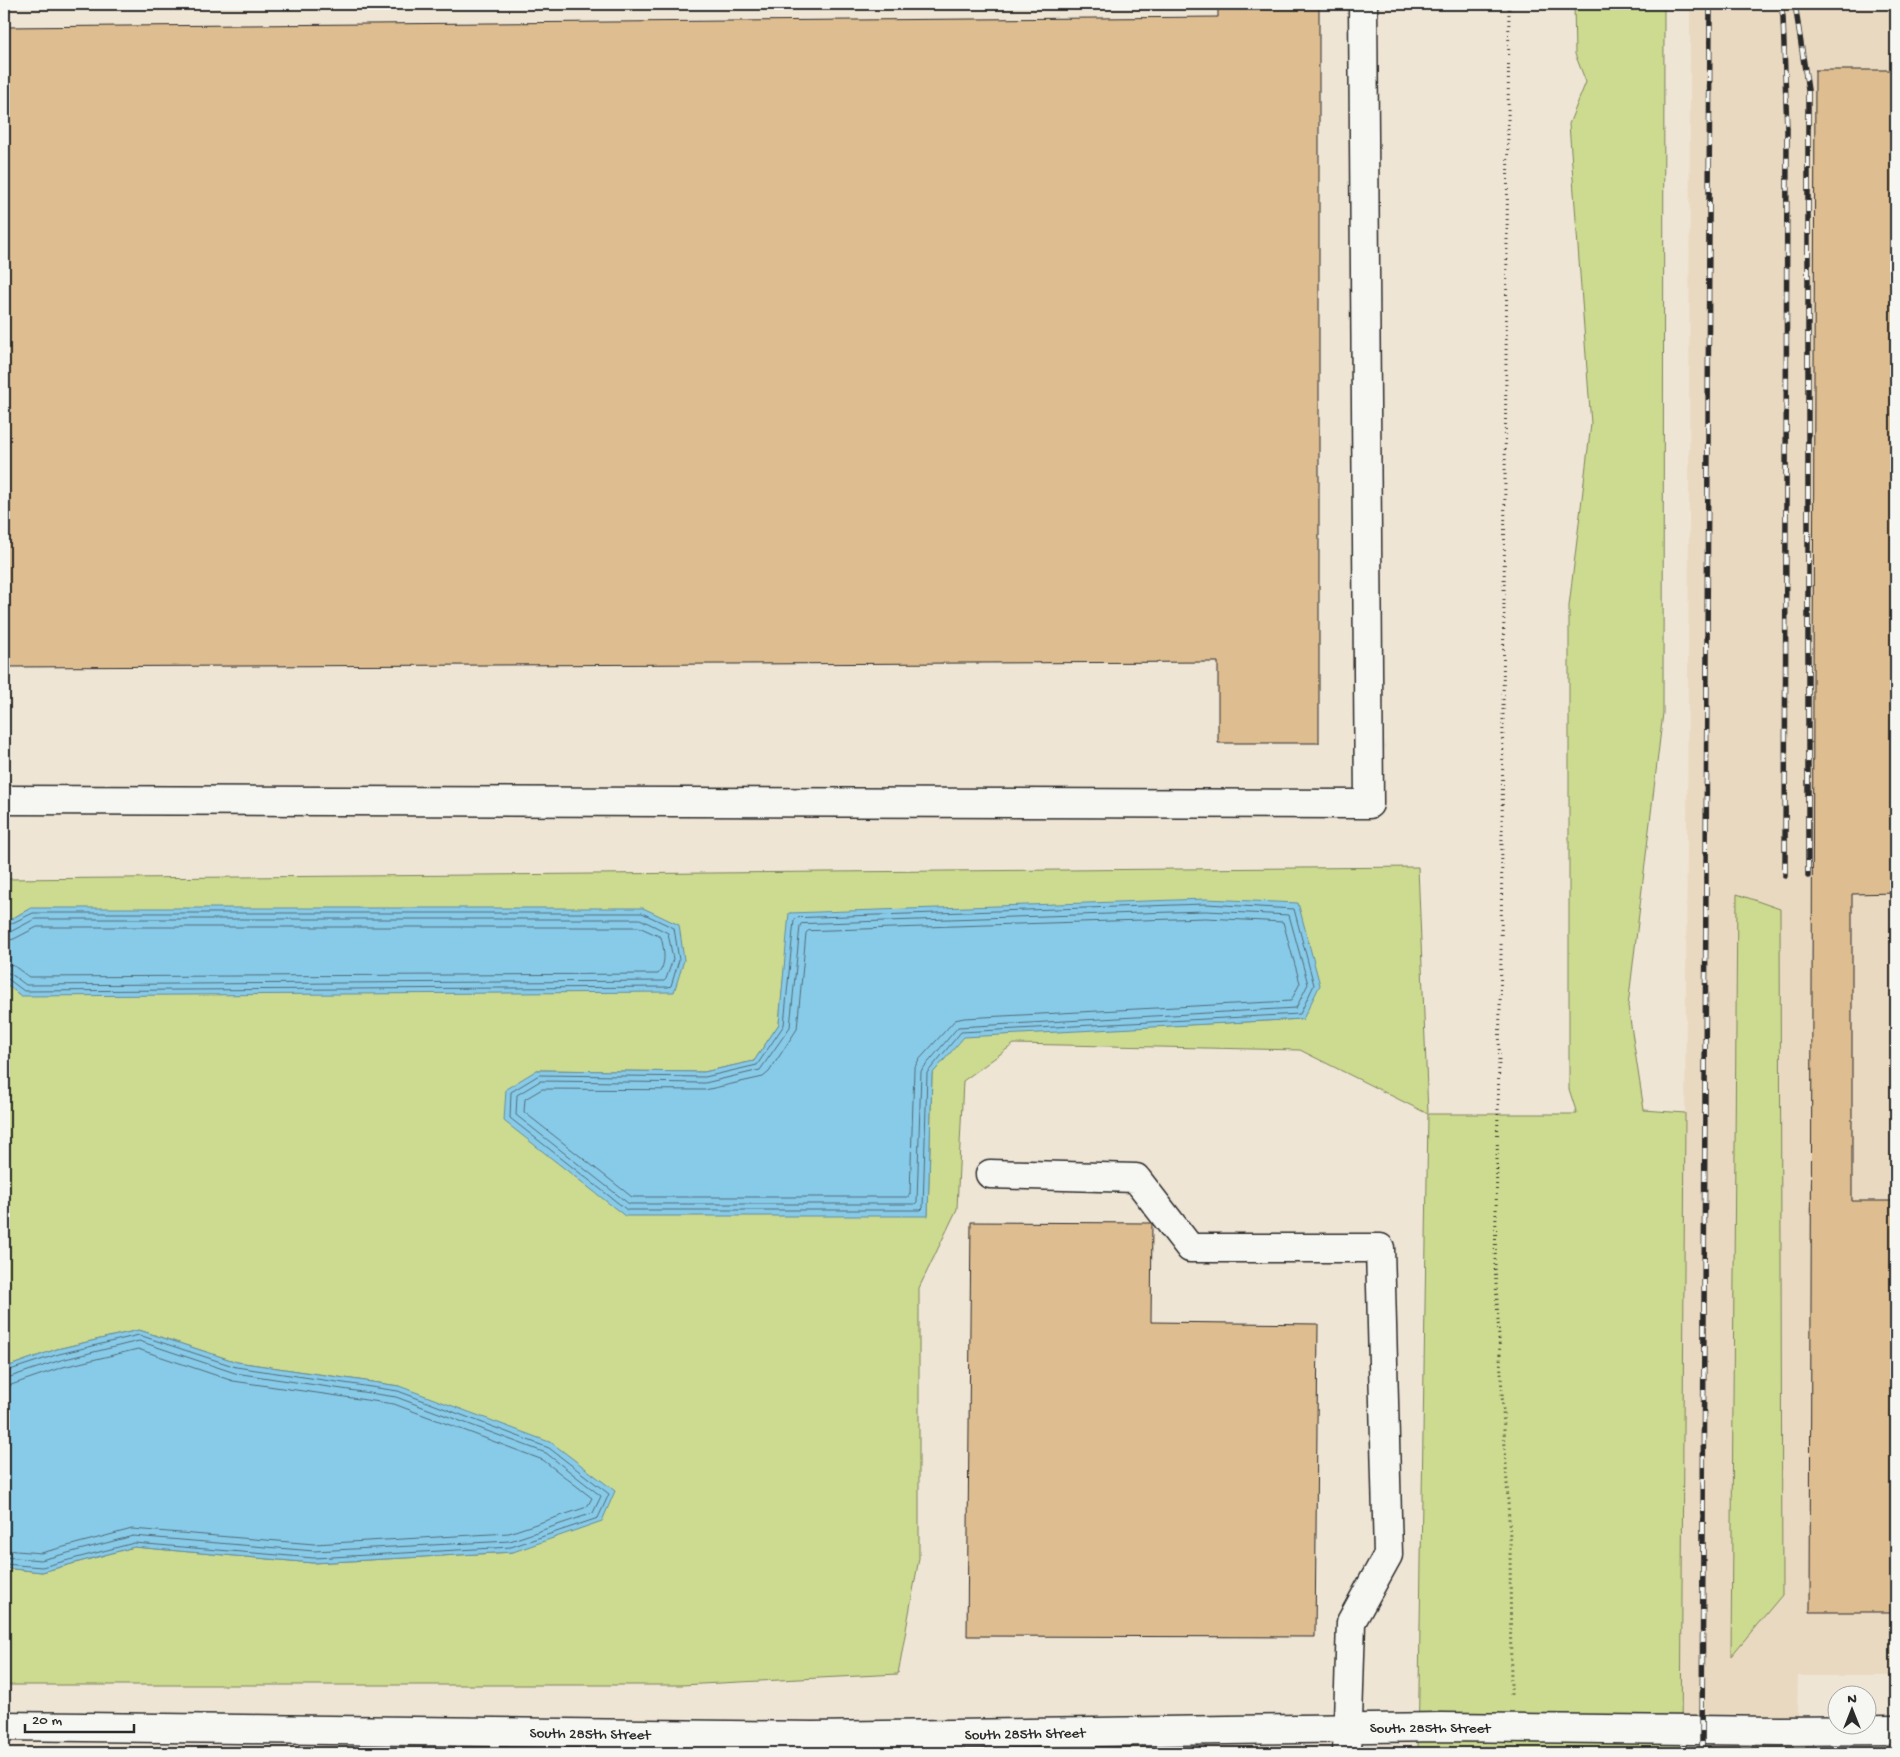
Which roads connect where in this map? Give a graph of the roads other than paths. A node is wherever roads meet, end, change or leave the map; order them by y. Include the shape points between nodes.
1 (1363, 4) edge
2 (4, 800) edge
3 (990, 1174) dead end
4 (4, 1726) edge
5 (1896, 1730) edge
6 (1347, 1740) edge
7 (783, 1744) edge

1 - 2 street via 1369,804
3 - 6 street via 1136,1178 1190,1248 1380,1248 1388,1555 1351,1622
4 - 7 street, South 285th Street
5 - 6 street, South 285th Street via 1441,1726
6 - 7 street, South 285th Street

